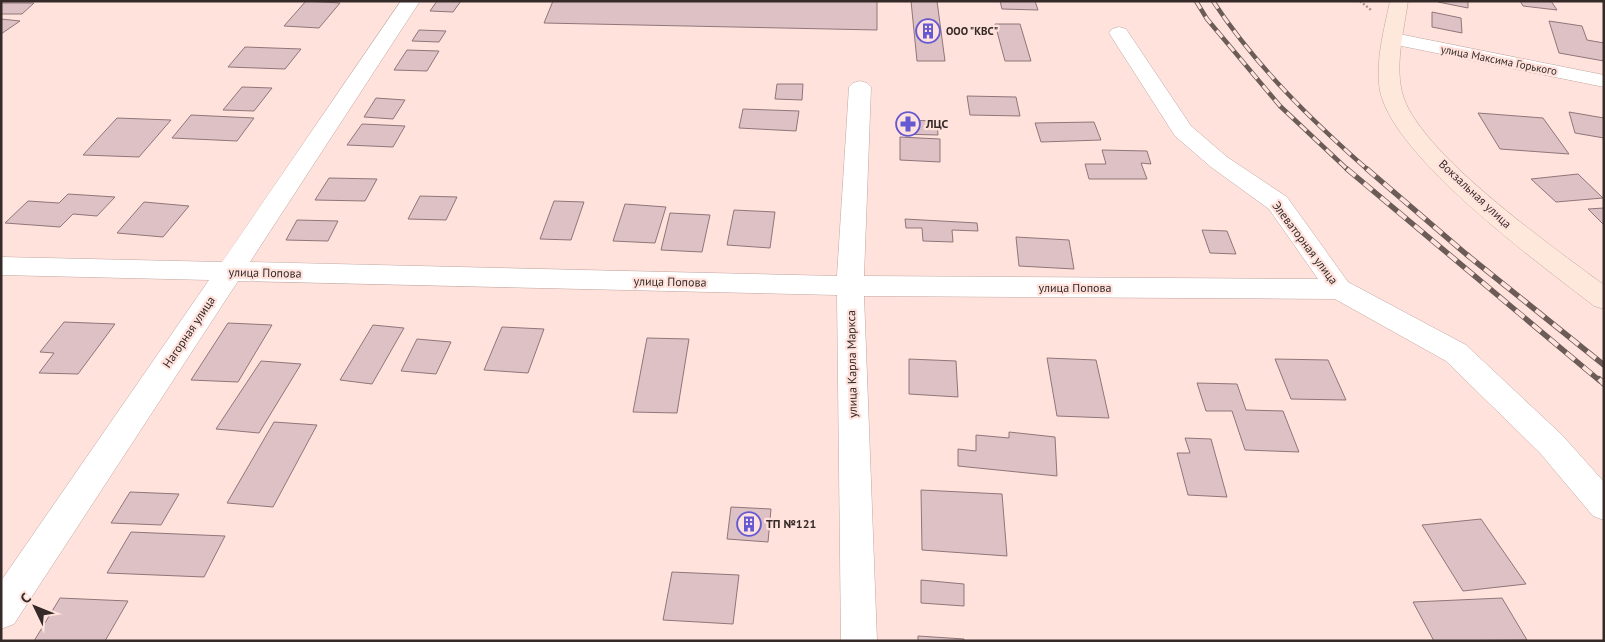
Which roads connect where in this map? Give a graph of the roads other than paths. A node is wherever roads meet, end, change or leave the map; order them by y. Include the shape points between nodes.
1 (411, 1) edge
2 (1399, 1) edge
3 (1119, 34) dead end
4 (1394, 39) junction
5 (1604, 81) edge
6 (860, 86) dead end
7 (1, 266) edge
8 (229, 272) junction
9 (850, 286) junction
10 (1339, 289) junction
11 (1604, 299) edge
12 (1604, 506) edge
13 (1, 612) edge
14 (859, 641) edge

1 - 8 street, Нагорная улица
2 - 4 street, Вокзальная улица
3 - 10 street, Элеваторная улица via 1183,132 1278,203
4 - 5 street, улица Максима Горького
4 - 11 street, Вокзальная улица via 1388,74 1395,103 1415,135 1453,177 1520,235
6 - 9 street, улица Карла Маркса
7 - 8 street, улица Попова
8 - 9 street, улица Попова
8 - 13 street, Нагорная улица
9 - 10 street, улица Попова
9 - 14 street, улица Карла Маркса
10 - 12 street, Элеваторная улица via 1456,353 1551,444

